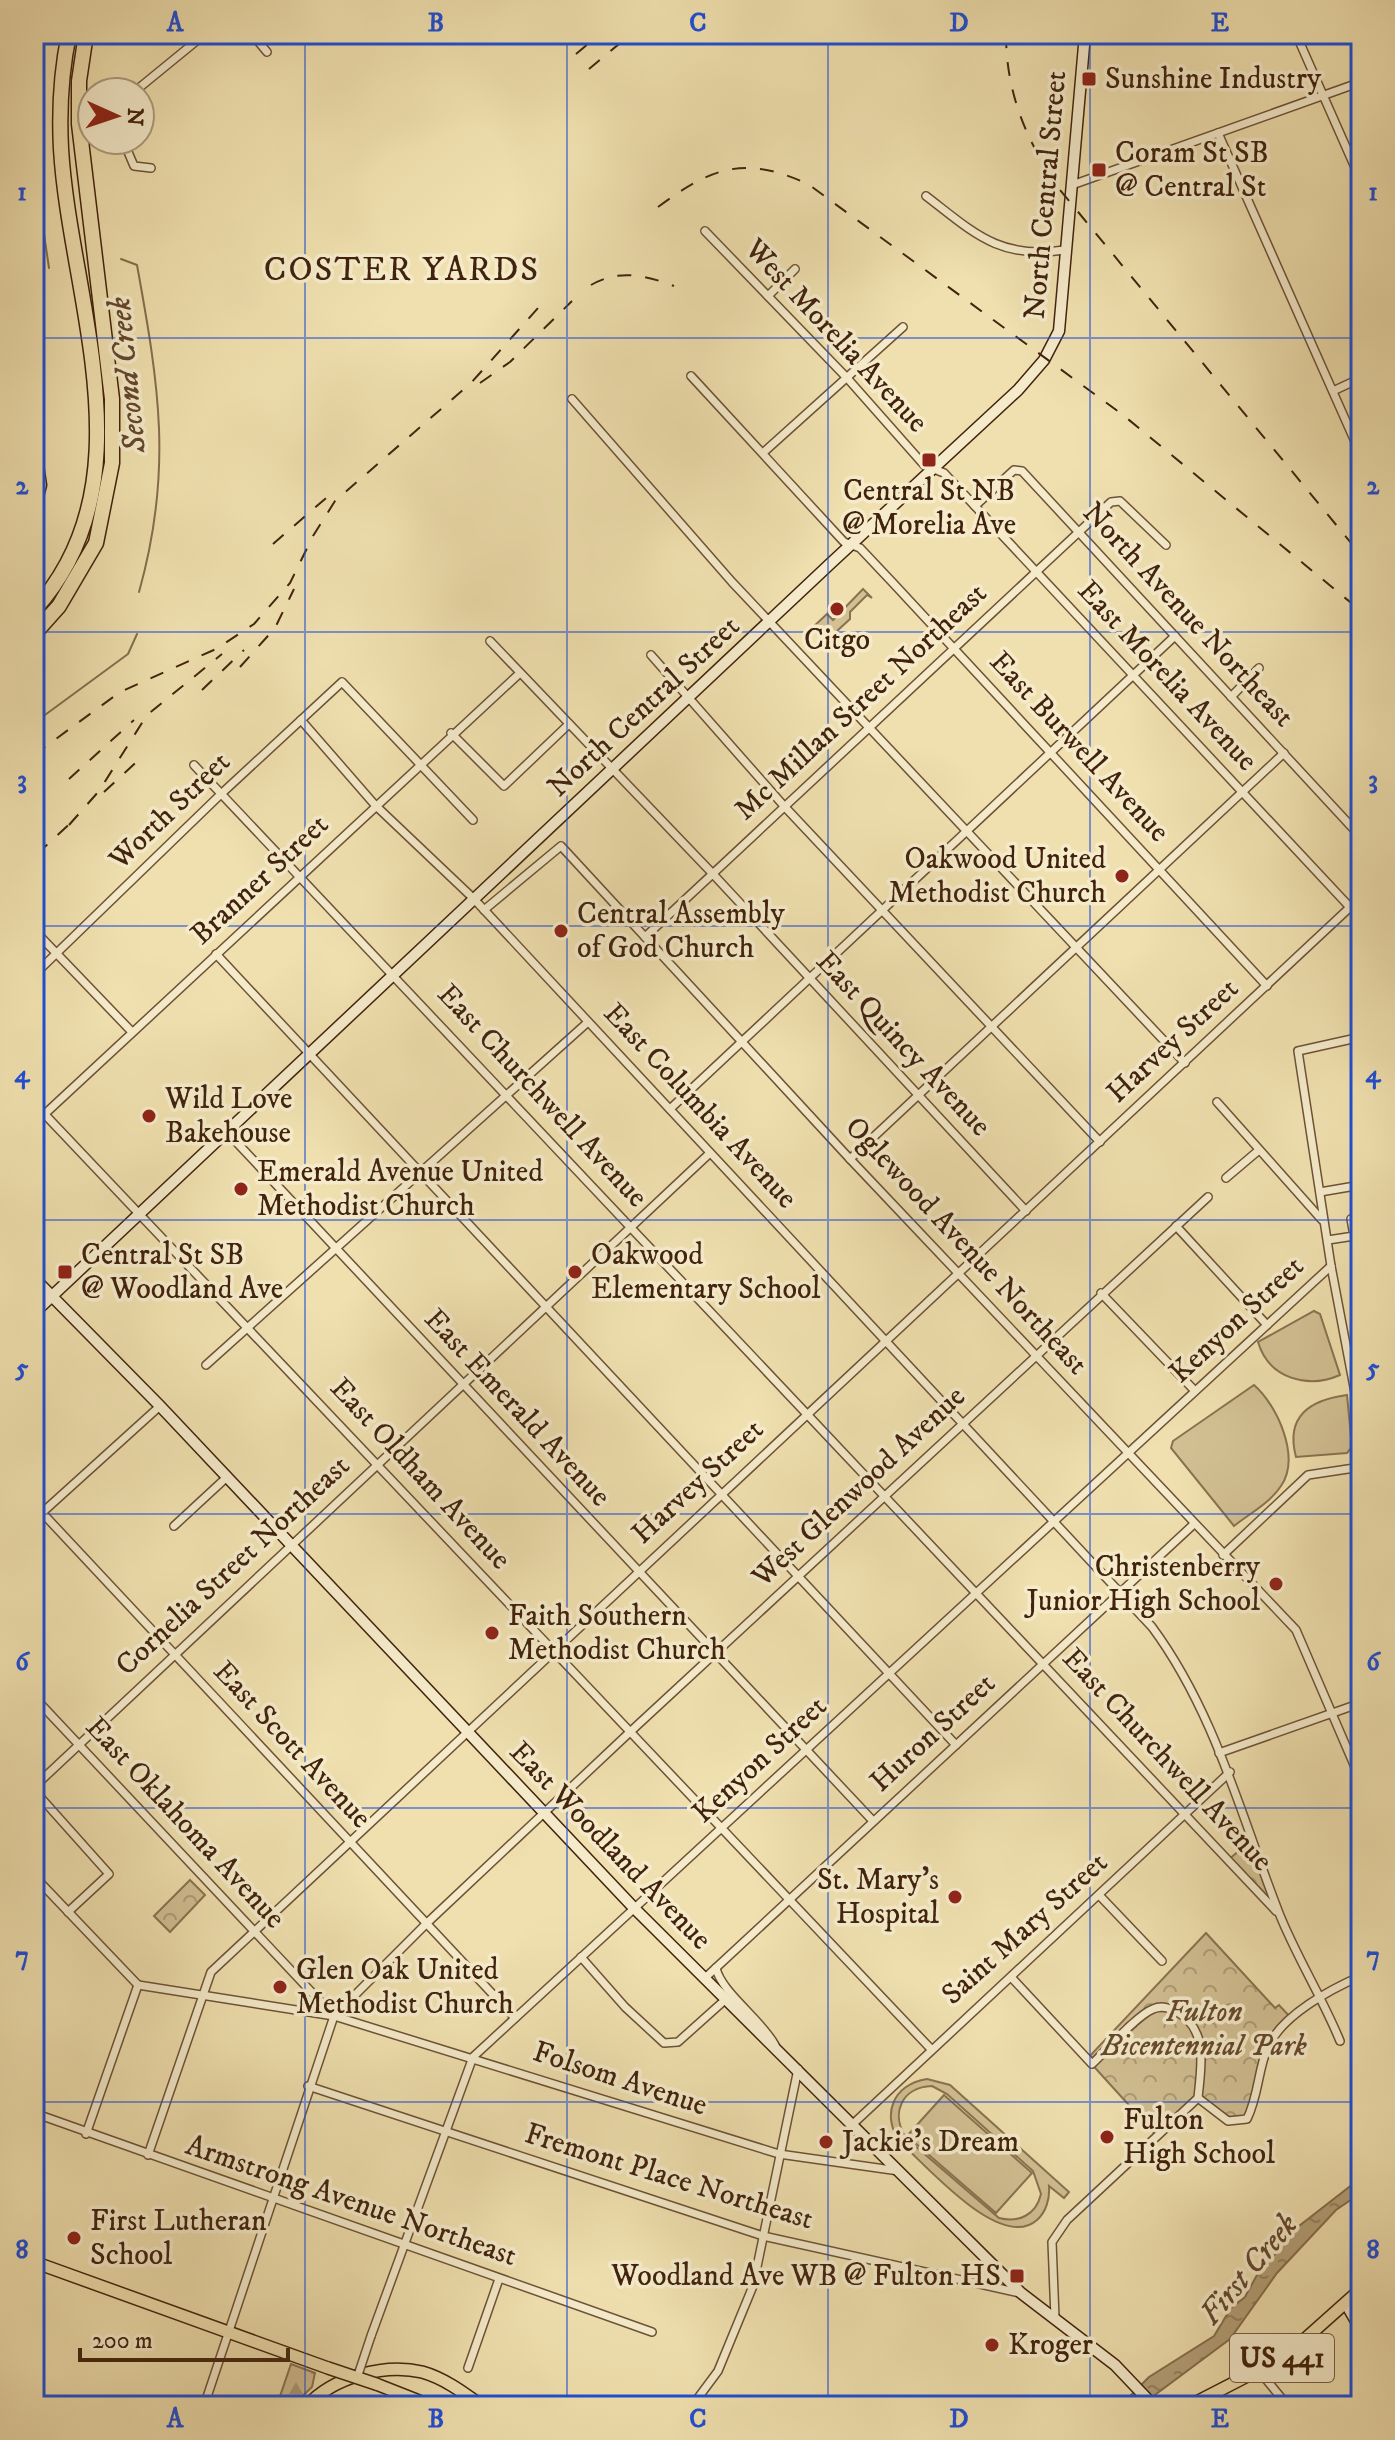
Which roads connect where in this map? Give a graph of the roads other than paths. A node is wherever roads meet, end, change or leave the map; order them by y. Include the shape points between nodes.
1 (69, 34) edge
2 (86, 34) edge
3 (205, 34) edge
4 (252, 34) edge
5 (1085, 34) edge
6 (1296, 34) edge
7 (267, 52) dead end
8 (154, 76) edge
9 (1361, 82) edge
10 (1322, 95) junction
11 (1218, 133) junction
12 (129, 156) edge
13 (131, 162) dead end
14 (1361, 181) edge
15 (1072, 185) junction
16 (926, 196) dead end
17 (705, 231) dead end
18 (1064, 250) junction
19 (795, 269) dead end
20 (768, 296) junction
21 (903, 327) dead end
22 (691, 376) dead end
23 (1361, 378) edge
24 (848, 379) junction
25 (1333, 391) junction
26 (572, 399) dead end
27 (34, 439) edge
28 (764, 452) junction
29 (1361, 455) edge
30 (936, 469) junction
31 (975, 506) junction
32 (34, 512) edge
33 (1078, 531) junction
34 (1166, 545) dead end
35 (853, 546) junction
36 (1037, 571) junction
37 (34, 610) edge
38 (770, 621) junction
39 (34, 634) edge
40 (1175, 636) junction
41 (490, 641) dead end
42 (954, 647) junction
43 (651, 655) dead end
44 (1259, 668) dead end
45 (520, 673) junction
46 (1135, 676) junction
47 (1231, 697) junction
48 (690, 698) junction
49 (301, 720) junction
50 (569, 724) junction
51 (870, 727) junction
52 (451, 733) junction
53 (1284, 753) junction
54 (1051, 754) junction
55 (422, 763) junction
56 (194, 765) dead end
57 (613, 769) junction
58 (1243, 792) junction
59 (221, 794) junction
60 (375, 805) junction
61 (784, 806) junction
62 (473, 820) dead end
63 (968, 832) junction
64 (1361, 837) edge
65 (1159, 869) junction
66 (712, 873) junction
67 (301, 877) junction
68 (1361, 897) edge
69 (474, 899) junction
70 (1351, 908) junction
71 (484, 910) junction
72 (884, 912) junction
73 (1361, 919) edge
74 (34, 930) edge
75 (645, 937) junction
76 (1077, 947) junction
77 (57, 954) junction
78 (216, 954) junction
79 (394, 973) junction
80 (34, 975) edge
81 (810, 980) junction
82 (1267, 986) junction
83 (588, 1022) junction
84 (991, 1025) junction
85 (132, 1032) junction
86 (1361, 1037) edge
87 (740, 1042) junction
88 (311, 1054) junction
89 (1185, 1063) junction
90 (508, 1094) junction
91 (918, 1096) junction
92 (1217, 1102) dead end
93 (34, 1103) edge
94 (670, 1109) junction
95 (44, 1114) junction
96 (34, 1124) edge
97 (226, 1131) junction
98 (1100, 1142) junction
99 (1259, 1150) junction
100 (710, 1153) junction
101 (850, 1159) junction
102 (421, 1172) junction
103 (1226, 1178) dead end
104 (1361, 1185) edge
105 (1320, 1192) junction
106 (1208, 1197) dead end
107 (1026, 1211) junction
108 (138, 1213) junction
109 (1351, 1219) dead end
110 (1323, 1221) junction
111 (632, 1226) junction
112 (1176, 1226) junction
113 (1328, 1240) junction
114 (336, 1249) junction
115 (1331, 1266) junction
116 (960, 1273) junction
117 (34, 1278) edge
118 (1101, 1293) junction
119 (52, 1297) junction
120 (546, 1306) junction
121 (34, 1313) edge
122 (1267, 1325) junction
123 (250, 1329) junction
124 (886, 1341) junction
125 (1036, 1355) junction
126 (206, 1365) dead end
127 (1356, 1375) edge
128 (463, 1385) junction
129 (1195, 1391) junction
130 (160, 1406) junction
131 (807, 1413) junction
132 (962, 1423) junction
133 (1361, 1424) edge
134 (1129, 1452) junction
135 (377, 1465) junction
136 (1361, 1467) edge
137 (227, 1477) junction
138 (721, 1494) junction
139 (885, 1495) junction
140 (34, 1504) edge
141 (42, 1513) junction
142 (34, 1520) edge
143 (1054, 1521) junction
144 (1194, 1524) junction
145 (174, 1526) dead end
146 (292, 1545) junction
147 (1223, 1555) junction
148 (637, 1572) junction
149 (798, 1576) junction
150 (1120, 1592) junction
151 (976, 1593) junction
152 (553, 1651) junction
153 (175, 1654) junction
154 (715, 1656) junction
155 (1043, 1664) junction
156 (889, 1673) junction
157 (34, 1697) edge
158 (1361, 1703) edge
159 (1331, 1713) junction
160 (467, 1732) junction
161 (630, 1732) junction
162 (77, 1743) junction
163 (956, 1745) junction
164 (805, 1751) junction
165 (1219, 1753) junction
166 (1358, 1763) edge
167 (1230, 1772) junction
168 (1361, 1781) edge
169 (34, 1788) edge
170 (545, 1813) junction
171 (1185, 1815) junction
172 (873, 1821) junction
173 (721, 1828) junction
174 (350, 1842) junction
175 (34, 1876) edge
176 (1099, 1895) junction
177 (789, 1900) junction
178 (634, 1908) junction
179 (68, 1912) junction
180 (1280, 1916) junction
181 (427, 1923) junction
182 (254, 1932) junction
183 (581, 1957) junction
184 (1162, 1961) dead end
185 (716, 1968) junction
186 (1361, 1976) edge
187 (1011, 1977) junction
188 (705, 1978) junction
189 (138, 1985) junction
190 (1321, 1994) junction
191 (203, 1996) junction
192 (726, 1999) junction
193 (334, 2016) junction
194 (515, 2018) junction
195 (1340, 2041) dead end
196 (776, 2047) junction
197 (930, 2048) junction
198 (473, 2057) junction
199 (798, 2069) junction
200 (308, 2086) junction
201 (1198, 2098) junction
202 (34, 2113) edge
203 (854, 2123) junction
204 (444, 2133) junction
205 (86, 2134) junction
206 (779, 2154) junction
207 (148, 2155) junction
208 (902, 2171) junction
209 (271, 2199) junction
210 (763, 2236) junction
211 (403, 2245) junction
212 (34, 2262) edge
213 (499, 2279) junction
214 (1361, 2289) edge
215 (1021, 2293) junction
216 (1346, 2304) junction
217 (1055, 2318) junction
218 (229, 2330) junction
219 (1361, 2330) edge
220 (652, 2332) dead end
221 (468, 2368) dead end
222 (1260, 2372) junction
223 (357, 2378) junction
224 (1152, 2403) edge
225 (479, 2404) edge
226 (204, 2406) edge
227 (307, 2406) edge
228 (371, 2406) edge
229 (404, 2406) edge
230 (432, 2406) edge
231 (692, 2406) edge
232 (1189, 2406) edge
233 (1288, 2406) edge

1 - 37 highway via 62,151 89,344 96,458 92,499 79,542
2 - 39 highway via 79,124 111,387 112,463 96,543 59,606
3 - 8 street
4 - 7 street
5 - 15 main road, North Central Street
6 - 10 street
9 - 10 street
10 - 11 street
10 - 14 street
11 - 15 street
11 - 25 street
12 - 13 street
15 - 18 main road, North Central Street
16 - 18 street via 990,245 1047,253
17 - 20 street, West Morelia Avenue
18 - 30 main road, North Central Street via 1059,331 1044,360
19 - 20 street
20 - 24 street, West Morelia Avenue
21 - 24 street
22 - 28 street, East Burwell Avenue
23 - 25 street
24 - 28 street
24 - 30 street, West Morelia Avenue via 924,465
25 - 29 street
26 - 38 street
27 - 32 main road via 41,485
28 - 35 street, East Burwell Avenue
30 - 31 street, East Morelia Avenue
30 - 35 main road, North Central Street
31 - 33 street, North Avenue Northeast via 1020,469
31 - 36 street, East Morelia Avenue
33 - 34 street, Mc Millan Street Northeast via 1111,502 1120,501
33 - 36 street, Mc Millan Street Northeast
33 - 40 street, North Avenue Northeast
35 - 38 main road, North Central Street
35 - 42 street, East Burwell Avenue
36 - 42 street, Mc Millan Street Northeast
36 - 46 street, East Morelia Avenue
38 - 48 main road, North Central Street
38 - 51 street
40 - 46 street
40 - 47 street, North Avenue Northeast
41 - 45 street, East Quincy Avenue
42 - 51 street, Mc Millan Street Northeast
42 - 54 street, East Burwell Avenue
43 - 48 street
44 - 47 street
45 - 50 street, East Quincy Avenue
45 - 52 street, Branner Street
46 - 54 street
46 - 58 street, East Morelia Avenue
47 - 53 street, North Avenue Northeast
48 - 57 main road, North Central Street
48 - 61 street
49 - 55 street, Worth Street via 342,682
49 - 59 street, Worth Street
49 - 60 street, East Columbia Avenue
50 - 52 street via 504,786
50 - 57 street, East Quincy Avenue
51 - 61 street, Mc Millan Street Northeast
51 - 63 street
52 - 55 street, Branner Street
53 - 58 street
53 - 64 street, North Avenue Northeast
54 - 63 street
54 - 65 street, East Burwell Avenue
55 - 60 street, Branner Street
55 - 62 street
56 - 59 street, East Churchwell Avenue
57 - 66 street, East Quincy Avenue
57 - 69 main road, North Central Street
58 - 65 street
58 - 70 street, East Morelia Avenue
59 - 67 street, East Churchwell Avenue
59 - 77 street, Worth Street
60 - 67 street, Branner Street
60 - 69 street, East Columbia Avenue
61 - 66 street, Mc Millan Street Northeast
61 - 72 street
63 - 72 street
63 - 76 street
65 - 76 street
65 - 82 street, East Burwell Avenue
66 - 75 street, Mc Millan Street Northeast
66 - 81 street, East Quincy Avenue
67 - 78 street, Branner Street
67 - 79 street, East Churchwell Avenue
68 - 70 street, Harvey Street
69 - 71 street, East Columbia Avenue
69 - 79 main road, North Central Street
70 - 73 street, East Morelia Avenue
70 - 82 street, Harvey Street
71 - 75 street, Oglewood Avenue Northeast via 561,846
71 - 83 street, East Columbia Avenue
72 - 81 street
72 - 84 street
74 - 77 street
75 - 87 street, Oglewood Avenue Northeast
76 - 84 street
76 - 89 street
77 - 80 street, Worth Street
77 - 85 street
78 - 85 street, Branner Street
78 - 88 street
79 - 88 main road, North Central Street
79 - 90 street, East Churchwell Avenue
81 - 87 street
81 - 91 street, East Quincy Avenue
82 - 89 street, Harvey Street
83 - 90 street
83 - 94 street, East Columbia Avenue
84 - 91 street
84 - 98 street
85 - 95 street, Branner Street
86 - 105 street via 1298,1051
87 - 94 street
87 - 101 street, Oglewood Avenue Northeast
88 - 97 main road, North Central Street
88 - 102 street
89 - 98 street, Harvey Street
90 - 102 street
90 - 111 street, East Churchwell Avenue
91 - 101 street
91 - 107 street, East Quincy Avenue
92 - 99 street
93 - 95 street, East Oldham Avenue
94 - 100 street, East Columbia Avenue
95 - 96 street, Branner Street
95 - 108 street, East Oldham Avenue
97 - 108 main road, North Central Street
97 - 114 street, East Emerald Avenue
98 - 107 street, Harvey Street
99 - 103 street
99 - 110 street
100 - 111 street, Cornelia Street Northeast
100 - 124 street, East Columbia Avenue
101 - 116 street, Oglewood Avenue Northeast
102 - 114 street
102 - 120 street
104 - 105 street
105 - 110 street
106 - 112 street, West Glenwood Avenue
107 - 116 street, Harvey Street
108 - 119 main road, North Central Street
108 - 123 street, East Oldham Avenue
109 - 113 street via 1354,1236
110 - 113 street
111 - 120 street, Cornelia Street Northeast
111 - 131 street, East Churchwell Avenue
112 - 118 street, West Glenwood Avenue
112 - 122 street
113 - 115 street
114 - 123 street
114 - 128 street, East Emerald Avenue
115 - 122 street, Kenyon Street
115 - 127 street
116 - 124 street, Harvey Street
116 - 125 street, Oglewood Avenue Northeast
117 - 119 main road, East Woodland Avenue
118 - 125 street, West Glenwood Avenue
118 - 129 street
119 - 121 main road, North Central Street
119 - 130 main road, East Woodland Avenue
120 - 128 street, Cornelia Street Northeast
120 - 138 street
122 - 129 street, Kenyon Street
123 - 126 street
123 - 135 street, East Oldham Avenue
124 - 131 street, Harvey Street
124 - 132 street, East Columbia Avenue
125 - 132 street, West Glenwood Avenue
125 - 134 street, Oglewood Avenue Northeast
127 - 133 street
128 - 135 street, Cornelia Street Northeast
128 - 148 street, East Emerald Avenue
129 - 134 street, Kenyon Street
130 - 137 main road, East Woodland Avenue
130 - 141 street
131 - 138 street, Harvey Street
131 - 139 street, East Churchwell Avenue
132 - 139 street, West Glenwood Avenue
132 - 143 street, East Columbia Avenue
134 - 143 street, Kenyon Street
134 - 144 street, Oglewood Avenue Northeast
135 - 146 street, Cornelia Street Northeast
135 - 152 street, East Oldham Avenue
136 - 147 street via 1308,1475
137 - 145 street
137 - 146 main road, East Woodland Avenue
138 - 148 street, Harvey Street
138 - 149 street
139 - 149 street, West Glenwood Avenue
139 - 151 street, East Churchwell Avenue
140 - 141 street, East Scott Avenue
141 - 142 street
141 - 153 street, East Scott Avenue
143 - 150 street, East Columbia Avenue
143 - 151 street, Kenyon Street
144 - 147 street, Oglewood Avenue Northeast
144 - 150 street, Huron Street
146 - 153 street, Cornelia Street Northeast
146 - 160 main road, East Woodland Avenue
147 - 159 street, Oglewood Avenue Northeast via 1296,1630
148 - 152 street, Harvey Street
148 - 154 street, East Emerald Avenue
149 - 154 street, West Glenwood Avenue
149 - 156 street
150 - 155 street, Huron Street
150 - 165 street, East Columbia Avenue via 1167,1646
151 - 155 street, East Churchwell Avenue
151 - 156 street, Kenyon Street
152 - 160 street, Harvey Street
152 - 161 street, East Oldham Avenue
153 - 162 street, Cornelia Street Northeast
153 - 174 street, East Scott Avenue
154 - 161 street, West Glenwood Avenue
154 - 164 street, East Emerald Avenue
155 - 163 street, Huron Street
155 - 171 street, East Churchwell Avenue
156 - 163 street
156 - 164 street, Kenyon Street
157 - 162 street, East Oklahoma Avenue
158 - 159 street
159 - 165 street
159 - 166 street, Oglewood Avenue Northeast
160 - 170 main road, East Woodland Avenue
160 - 174 street, Harvey Street
161 - 170 street, West Glenwood Avenue
161 - 173 street, East Oldham Avenue
162 - 169 street, Cornelia Street Northeast
162 - 182 street, East Oklahoma Avenue
163 - 172 street, Huron Street
164 - 172 street, East Emerald Avenue
164 - 173 street, Kenyon Street
165 - 167 street, East Columbia Avenue
166 - 168 street, Oglewood Avenue Northeast
167 - 171 street, Saint Mary Street
167 - 180 street, East Columbia Avenue
169 - 179 street via 109,1874
170 - 178 main road, East Woodland Avenue
170 - 181 street, West Glenwood Avenue
171 - 176 street, Saint Mary Street
171 - 180 street, East Churchwell Avenue
172 - 177 street, Huron Street
173 - 177 street, East Oldham Avenue
173 - 178 street, Kenyon Street
174 - 181 street, East Scott Avenue
174 - 182 street, Harvey Street
175 - 179 street
176 - 184 street
176 - 187 street, Saint Mary Street
177 - 185 street, Huron Street
177 - 197 street, East Oldham Avenue
178 - 183 street, Kenyon Street
178 - 188 main road, East Woodland Avenue
179 - 189 street
180 - 190 street
181 - 193 street, West Glenwood Avenue
181 - 194 street, East Scott Avenue
182 - 191 street, Harvey Street via 211,1972
182 - 193 street, East Oklahoma Avenue
183 - 192 street via 664,2043 678,2042
183 - 194 street, Kenyon Street
185 - 188 street, Huron Street
185 - 196 street via 719,1980 765,2025
186 - 190 street
187 - 197 street, Saint Mary Street
187 - 201 street via 1092,2064 1152,2009 1167,2007 1190,2019 1202,2060
188 - 192 main road, East Woodland Avenue
189 - 191 street, Folsom Avenue
189 - 205 street
190 - 195 street
190 - 201 street via 1268,2047 1247,2119 1228,2121
191 - 193 street, Folsom Avenue
191 - 207 street, Harvey Street
192 - 196 main road, East Woodland Avenue
193 - 198 street, Folsom Avenue
193 - 200 street, West Glenwood Avenue
194 - 198 street, Kenyon Street
196 - 199 main road, East Woodland Avenue
197 - 203 street, Saint Mary Street
198 - 204 street, Kenyon Street
198 - 206 street, Folsom Avenue
199 - 203 main road, East Woodland Avenue
199 - 206 street
200 - 204 street, Fremont Place Northeast
200 - 209 street, West Glenwood Avenue
201 - 217 street via 1067,2220 1052,2242
202 - 205 street, Armstrong Avenue Northeast
203 - 208 main road, East Woodland Avenue
204 - 210 street, Fremont Place Northeast
204 - 211 street, Kenyon Street
205 - 207 street, Armstrong Avenue Northeast
206 - 208 street, Folsom Avenue
206 - 210 street
207 - 209 street, Armstrong Avenue Northeast
208 - 215 main road, East Woodland Avenue
209 - 211 street, Armstrong Avenue Northeast
209 - 218 street, West Glenwood Avenue
210 - 215 street, Fremont Place Northeast
210 - 231 street via 753,2286 718,2371
211 - 213 street, Armstrong Avenue Northeast
211 - 223 street, Kenyon Street, bridge
212 - 218 main road
213 - 220 street, Armstrong Avenue Northeast
213 - 221 street
214 - 216 main road, US 441
215 - 217 main road, East Woodland Avenue
216 - 219 main road
216 - 222 main road, US 441
217 - 224 main road, East Woodland Avenue
218 - 223 main road, bridge
218 - 226 street, West Glenwood Avenue
222 - 232 main road, US 441
222 - 233 street
223 - 230 main road, bridge
225 - 227 main road via 422,2372 395,2370 370,2372 331,2386
228 - 229 main road

